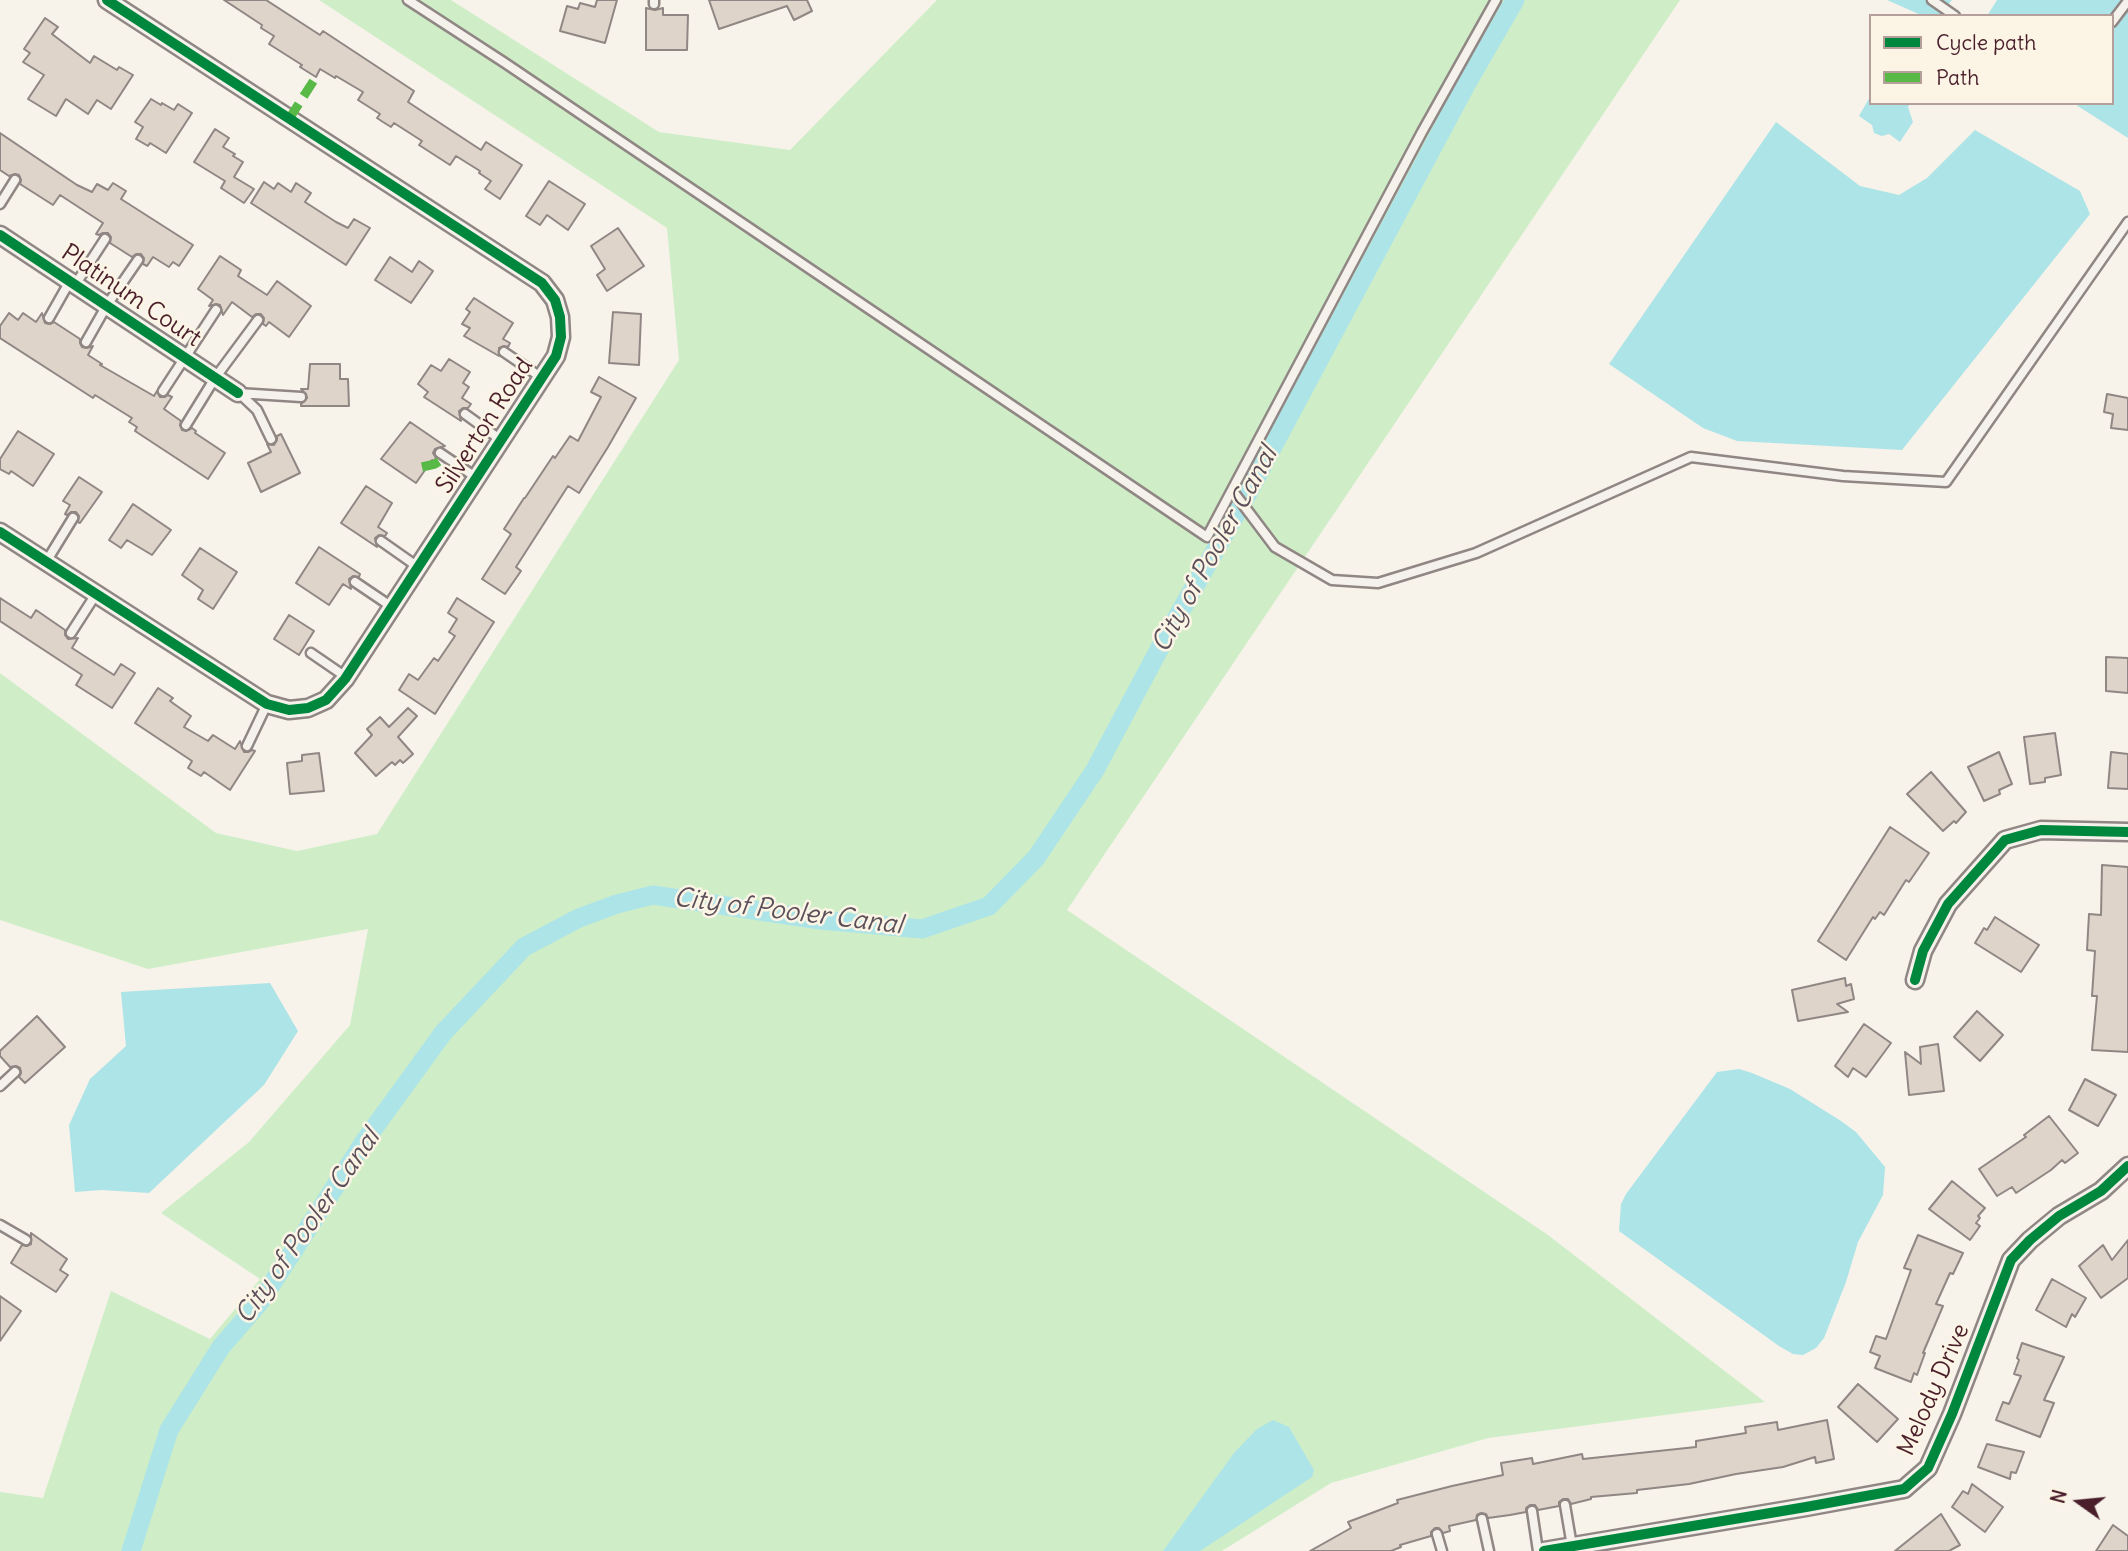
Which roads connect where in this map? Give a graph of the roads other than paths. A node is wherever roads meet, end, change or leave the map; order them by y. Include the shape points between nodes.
1 (107, 0) edge
2 (408, 0) edge
3 (1496, 0) edge
4 (1932, 0) edge
5 (2128, 1) edge
6 (1952, 14) edge
7 (2114, 19) edge
8 (15, 180) dead end
9 (0, 204) edge
10 (2128, 222) edge
11 (0, 235) edge
12 (105, 239) dead end
13 (138, 260) dead end
14 (73, 283) junction
15 (107, 305) junction
16 (216, 310) dead end
17 (48, 318) dead end
18 (258, 320) dead end
19 (86, 342) dead end
20 (504, 352) dead end
21 (185, 357) junction
22 (215, 378) junction
23 (542, 378) junction
24 (163, 391) dead end
25 (238, 393) junction
26 (301, 397) dead end
27 (465, 414) dead end
28 (186, 425) dead end
29 (271, 439) dead end
30 (501, 440) junction
31 (440, 453) dead end
32 (477, 478) junction
33 (1232, 490) junction
34 (73, 518) dead end
35 (0, 532) edge
36 (381, 541) dead end
37 (46, 562) junction
38 (418, 567) junction
39 (355, 582) dead end
40 (96, 594) junction
41 (392, 607) junction
42 (71, 633) dead end
43 (311, 653) dead end
44 (346, 677) junction
45 (267, 704) junction
46 (247, 746) dead end
47 (2128, 832) edge
48 (1915, 979) dead end
49 (15, 1072) dead end
50 (0, 1086) edge
51 (2128, 1166) edge
52 (0, 1225) edge
53 (26, 1240) dead end
54 (1565, 1505) dead end
55 (1532, 1511) dead end
56 (1482, 1519) dead end
57 (1437, 1534) dead end
58 (1572, 1546) junction
59 (1591, 1547) edge
60 (1441, 1551) edge
61 (1489, 1551) edge
62 (1538, 1551) edge
63 (1544, 1551) edge

1 - 23 street, Silverton Road via 542,284 555,300 561,337
2 - 33 lane via 1208,537
3 - 33 lane
4 - 6 lane
5 - 7 lane
8 - 9 lane
10 - 33 lane via 1946,482 1843,476 1691,457 1476,553 1378,583 1332,580 1275,547
11 - 14 street, Platinum Court
12 - 14 lane
13 - 15 lane
14 - 15 street, Platinum Court
14 - 17 lane
15 - 19 lane
15 - 21 street, Platinum Court
16 - 21 lane
18 - 22 lane
20 - 23 lane
21 - 22 street, Platinum Court
21 - 24 lane
22 - 25 street, Platinum Court
22 - 28 lane
23 - 30 street, Silverton Road
25 - 26 lane
25 - 29 lane via 257,410
27 - 30 lane
30 - 32 street, Silverton Road
31 - 32 lane
32 - 38 street, Silverton Road
34 - 37 lane
35 - 37 street, Silverton Road
36 - 38 lane
37 - 40 street, Silverton Road
38 - 41 street, Silverton Road
39 - 41 lane
40 - 42 lane
40 - 45 street, Silverton Road
41 - 44 street, Silverton Road
43 - 44 lane
44 - 45 street, Silverton Road via 326,700 308,708 289,710
45 - 46 lane
47 - 48 street via 2041,830 2005,840 1948,904 1923,951
49 - 50 lane
51 - 59 street, Melody Drive via 2101,1191 2059,1216 2011,1260 1927,1468 1904,1489
52 - 53 lane
54 - 58 lane
55 - 62 lane
56 - 61 lane
57 - 60 lane
58 - 59 street, Melody Drive
58 - 63 street, Melody Drive

